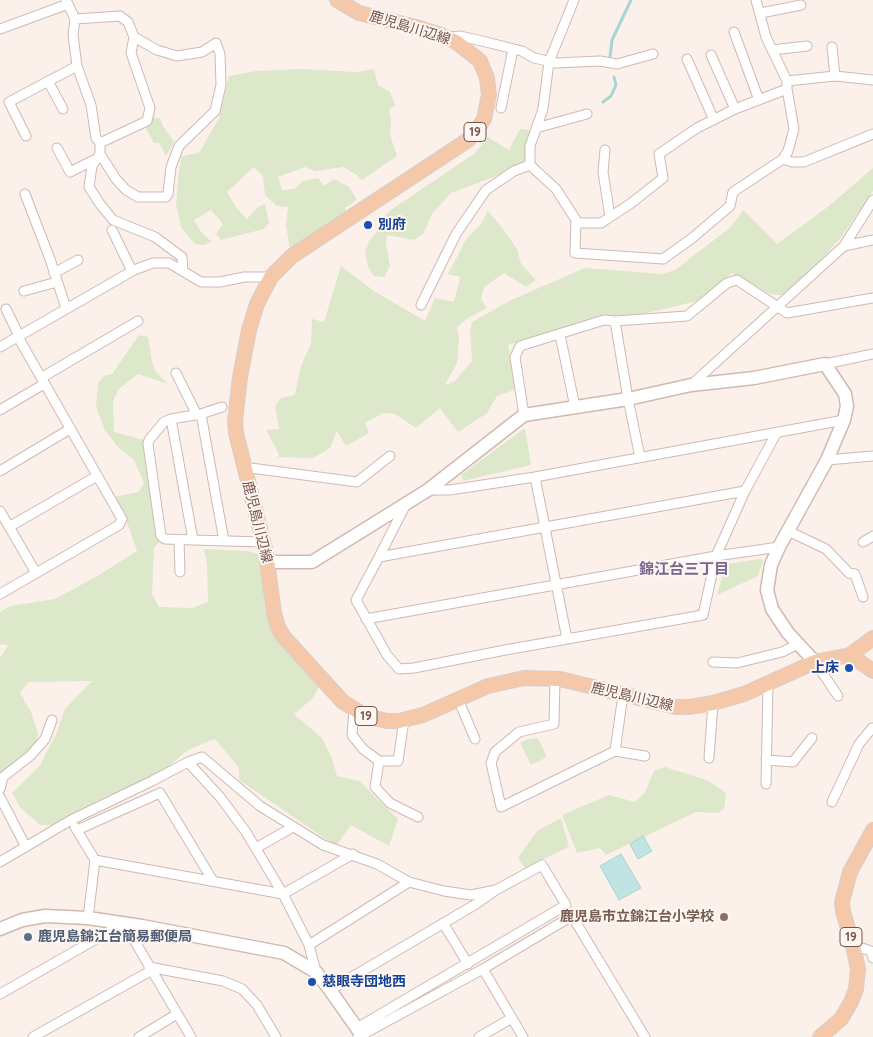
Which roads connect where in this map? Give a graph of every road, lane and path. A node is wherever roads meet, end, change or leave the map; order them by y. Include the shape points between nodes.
1 (337, 0) edge
2 (574, 0) edge
3 (756, 0) edge
4 (67, 2) edge
5 (801, 5) dead end
6 (761, 13) junction
7 (75, 19) junction
8 (0, 30) edge
9 (734, 32) dead end
10 (134, 37) junction
11 (446, 37) junction
12 (807, 46) dead end
13 (832, 47) dead end
14 (513, 49) junction
15 (772, 50) junction
16 (653, 54) dead end
17 (712, 55) dead end
18 (687, 59) dead end
19 (549, 62) junction
20 (77, 66) junction
21 (835, 76) junction
22 (873, 80) edge
23 (48, 81) junction
24 (787, 85) junction
25 (759, 100) junction
26 (501, 108) dead end
27 (63, 109) dead end
28 (735, 109) junction
29 (587, 114) dead end
30 (714, 120) junction
31 (536, 128) junction
32 (873, 134) edge
33 (26, 136) dead end
34 (100, 143) junction
35 (57, 148) dead end
36 (605, 150) dead end
37 (98, 157) junction
38 (783, 159) junction
39 (530, 165) junction
40 (26, 194) dead end
41 (873, 200) edge
42 (610, 217) junction
43 (576, 223) junction
44 (112, 230) dead end
45 (873, 240) edge
46 (844, 246) junction
47 (78, 260) dead end
48 (132, 271) junction
49 (182, 271) junction
50 (56, 277) junction
51 (272, 277) junction
52 (24, 291) dead end
53 (873, 298) edge
54 (421, 305) dead end
55 (776, 307) junction
56 (66, 308) junction
57 (6, 309) dead end
58 (138, 321) dead end
59 (615, 321) junction
60 (560, 335) junction
61 (18, 336) junction
62 (0, 347) edge
63 (873, 354) edge
64 (825, 364) junction
65 (176, 372) dead end
66 (43, 381) junction
67 (691, 386) junction
68 (628, 399) junction
69 (222, 407) dead end
70 (575, 407) junction
71 (0, 410) edge
72 (199, 415) junction
73 (524, 415) junction
74 (170, 419) junction
75 (844, 420) junction
76 (70, 429) junction
77 (777, 432) junction
78 (390, 456) dead end
79 (873, 456) edge
80 (640, 457) junction
81 (827, 460) junction
82 (243, 467) junction
83 (0, 471) edge
84 (97, 476) junction
85 (535, 477) junction
86 (428, 490) junction
87 (744, 491) junction
88 (406, 504) junction
89 (0, 511) edge
90 (9, 527) junction
91 (545, 528) junction
92 (788, 531) junction
93 (873, 536) edge
94 (180, 540) junction
95 (193, 540) junction
96 (224, 541) junction
97 (264, 542) junction
98 (863, 542) dead end
99 (779, 547) junction
100 (716, 556) junction
101 (379, 557) junction
102 (268, 562) junction
103 (36, 572) junction
104 (180, 572) dead end
105 (556, 585) junction
106 (0, 594) edge
107 (863, 597) dead end
108 (366, 619) junction
109 (873, 638) edge
110 (567, 639) junction
111 (798, 644) junction
112 (850, 655) junction
113 (714, 662) dead end
114 (815, 662) junction
115 (873, 671) edge
116 (555, 679) junction
117 (768, 684) junction
118 (623, 695) junction
119 (838, 696) dead end
120 (458, 699) junction
121 (713, 703) junction
122 (354, 710) junction
123 (52, 720) dead end
124 (404, 720) junction
125 (873, 729) edge
126 (812, 738) dead end
127 (475, 739) dead end
128 (614, 751) junction
129 (645, 756) dead end
130 (709, 758) dead end
131 (766, 760) junction
132 (379, 761) junction
133 (188, 762) junction
134 (766, 784) dead end
135 (0, 789) edge
136 (0, 797) edge
137 (832, 802) dead end
138 (418, 817) dead end
139 (71, 820) junction
140 (293, 826) junction
141 (77, 830) junction
142 (873, 830) edge
143 (26, 847) junction
144 (256, 848) junction
145 (353, 854) junction
146 (95, 860) junction
147 (0, 862) edge
148 (213, 881) junction
149 (409, 882) junction
150 (496, 890) junction
151 (283, 894) junction
152 (88, 918) junction
153 (124, 923) junction
154 (443, 923) junction
155 (0, 929) edge
156 (308, 944) junction
157 (854, 950) junction
158 (873, 958) edge
159 (468, 964) junction
160 (151, 968) junction
161 (483, 969) junction
162 (316, 972) junction
163 (330, 990) junction
164 (0, 994) edge
165 (178, 1014) junction
166 (512, 1018) junction
167 (360, 1034) edge
168 (33, 1037) edge
169 (139, 1037) edge
170 (191, 1037) edge
171 (276, 1037) edge
172 (479, 1037) edge
173 (523, 1037) edge
174 (645, 1037) edge
175 (820, 1037) edge

1 - 11 main road, 鹿児島川辺線 / 19 via 359,13
2 - 19 street
3 - 6 street
4 - 7 street
4 - 8 street
5 - 6 street
6 - 15 street
7 - 10 street via 120,16 128,22
7 - 20 street via 73,35
9 - 25 street
10 - 34 street via 131,53 150,108 147,121
10 - 37 street via 157,50 177,56 202,52 216,43 220,54 221,85 215,111 179,146 171,167 166,197 138,197 126,190
11 - 14 street via 460,36
11 - 51 main road, 鹿児島川辺線 / 19 via 474,55 485,72 488,105 477,130 457,148 292,256
12 - 15 street
13 - 21 street
14 - 19 street
14 - 26 street
15 - 24 street
16 - 19 street via 617,64
17 - 28 street
18 - 30 street via 690,78
19 - 31 street via 543,108
20 - 23 street
20 - 34 street
21 - 22 street
21 - 24 street
23 - 27 street
23 - 33 street via 9,102
24 - 25 street
24 - 38 street via 794,129
25 - 28 street
28 - 30 street
29 - 31 street
30 - 42 street via 659,154 663,178
31 - 39 street via 530,146
32 - 38 street via 804,162
34 - 37 street
35 - 37 street via 59,161 70,172
36 - 42 street via 603,172
37 - 49 street via 92,166 89,187 100,204 112,220 155,237 182,257
38 - 43 street via 733,192 730,206 691,239 662,258 575,253
39 - 43 street via 556,189
39 - 54 street via 514,171 486,190 456,234
40 - 50 street
41 - 46 street
42 - 43 street via 602,222
44 - 48 street
45 - 46 street
46 - 55 street
47 - 50 street
48 - 49 street via 153,263 169,263
48 - 56 street
49 - 51 street via 201,282
50 - 52 street
50 - 56 street
51 - 82 main road, 鹿児島川辺線 / 19 via 259,297 252,318 240,377 235,427
53 - 55 street via 786,313
55 - 59 street via 737,280 728,283 687,316
55 - 67 street
56 - 61 street
57 - 61 street
58 - 66 street
59 - 60 street via 604,320
59 - 68 street
60 - 70 street
60 - 73 street via 520,346 517,352 515,358
61 - 62 street
61 - 66 street
63 - 64 street
64 - 67 street
64 - 75 street via 845,394
65 - 72 street
66 - 71 street
66 - 76 street
67 - 68 street
68 - 70 street
68 - 80 street
69 - 72 street
70 - 73 street
72 - 74 street
72 - 96 street
73 - 86 street
74 - 94 street via 164,422 148,444 161,536
74 - 95 street
75 - 77 street
75 - 81 street
76 - 83 street
76 - 84 street
77 - 80 street
77 - 87 street
78 - 82 street via 358,482
79 - 81 street
80 - 85 street
81 - 92 street
82 - 97 main road, 鹿児島川辺線 / 19
84 - 90 street
84 - 103 street via 122,519 119,526
85 - 86 street via 450,490
85 - 91 street
86 - 88 street
87 - 91 street
87 - 100 street
88 - 101 street
88 - 102 street via 312,562
89 - 90 street
90 - 103 street
91 - 101 street
91 - 105 street
92 - 99 street
92 - 107 street via 826,549 848,573 855,574
93 - 98 street
94 - 95 street
94 - 104 street
95 - 96 street
96 - 97 street
97 - 102 main road, 鹿児島川辺線 / 19
99 - 100 street
99 - 111 street via 767,590 772,609
100 - 105 street
100 - 110 street via 704,615
101 - 108 street via 356,600
102 - 122 main road, 鹿児島川辺線 / 19 via 274,613 280,632 336,695
103 - 106 street
105 - 108 street
105 - 110 street
108 - 110 street via 399,669
109 - 112 main road, 鹿児島川辺線 / 19
111 - 113 street via 782,652 737,663
111 - 114 street
112 - 114 main road, 鹿児島川辺線 / 19
112 - 115 main road
114 - 117 main road, 鹿児島川辺線 / 19
114 - 119 street
116 - 118 main road, 鹿児島川辺線 / 19
116 - 120 main road, 鹿児島川辺線 / 19 via 534,677 504,681
116 - 128 street via 554,724 519,732 495,752 491,763 501,807
117 - 121 main road, 鹿児島川辺線 / 19
117 - 131 street
118 - 121 main road, 鹿児島川辺線 / 19 via 676,707
118 - 128 street
120 - 124 main road, 鹿児島川辺線 / 19
120 - 127 street
121 - 130 street
122 - 124 main road, 鹿児島川辺線 / 19 via 375,719
122 - 132 street via 352,735
123 - 135 street via 45,739 3,778
124 - 132 street via 398,761
125 - 137 street via 859,744
126 - 131 street via 793,762
128 - 129 street
131 - 134 street
132 - 138 street via 375,787 390,803
133 - 139 street
133 - 140 street via 202,757 260,806
133 - 144 street via 220,797
136 - 143 street
139 - 141 street
139 - 143 street
140 - 144 street
140 - 145 street via 323,845
141 - 146 street
141 - 148 street via 160,793
142 - 157 main road, 19 via 843,892 843,912
143 - 147 street
144 - 151 street
145 - 149 street
145 - 151 street
146 - 148 street
146 - 152 street
148 - 151 street
149 - 150 street via 471,895
149 - 156 street
150 - 154 street
150 - 159 street via 542,865 566,905
151 - 156 street
152 - 153 street
152 - 155 street via 45,916 22,920
153 - 160 street
153 - 162 street via 284,953
153 - 164 street
154 - 159 street
154 - 163 street
156 - 162 street
157 - 158 street via 871,951
157 - 175 main road, 19 via 858,969 851,1002 841,1020
159 - 167 street
160 - 165 street
160 - 168 street
160 - 171 street via 223,981 242,989 257,1005
161 - 166 street
161 - 167 street
161 - 174 street via 572,916
162 - 163 street
163 - 167 street
165 - 169 street
165 - 170 street
166 - 172 street
166 - 173 street

